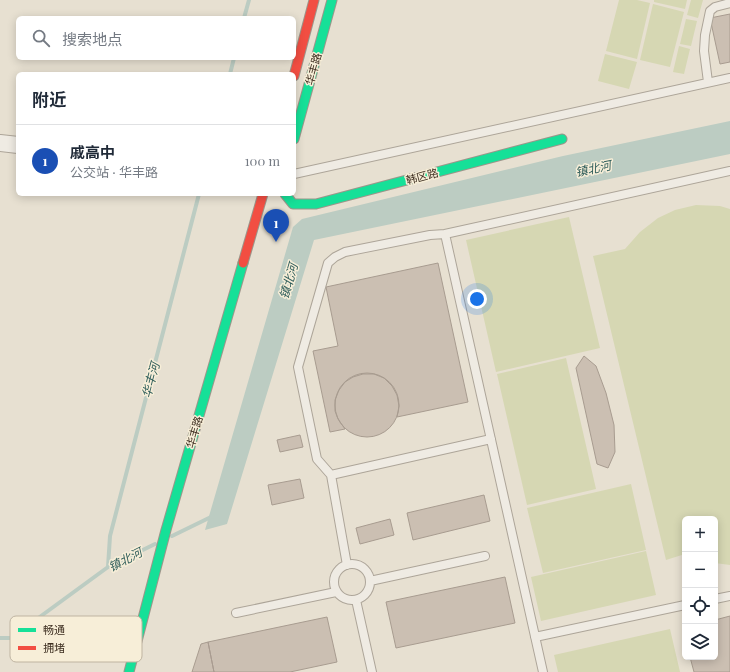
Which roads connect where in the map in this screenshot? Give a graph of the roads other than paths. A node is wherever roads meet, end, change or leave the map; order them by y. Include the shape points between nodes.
1 (314, 0) edge
2 (332, 0) edge
3 (730, 3) edge
4 (295, 72) edge
5 (730, 78) edge
6 (708, 82) junction
7 (296, 132) edge
8 (562, 139) dead end
9 (0, 143) edge
10 (16, 145) edge
11 (730, 171) edge
12 (296, 174) edge
13 (262, 196) edge
14 (287, 196) edge
15 (445, 234) junction
16 (491, 439) junction
17 (331, 475) junction
18 (485, 556) dead end
19 (347, 565) junction
20 (370, 581) junction
21 (336, 592) junction
22 (730, 596) edge
23 (718, 598) edge
24 (356, 600) junction
25 (682, 606) edge
26 (236, 613) dead end
27 (142, 621) edge
28 (535, 637) junction
29 (132, 662) edge
30 (129, 672) edge
31 (372, 672) edge
32 (543, 672) edge

1 - 4 street, 华丰路
2 - 7 street, 华丰路
3 - 6 lane via 710,11 704,51
5 - 6 lane
6 - 12 lane
8 - 14 street, 韩区路 via 316,204 293,204
9 - 10 street
11 - 15 lane
13 - 27 street, 华丰路 via 160,550
15 - 16 lane
15 - 17 lane via 345,252 328,263 298,367 317,459
16 - 17 lane
16 - 28 lane
17 - 19 lane
18 - 20 lane
19 - 20 lane via 360,566
19 - 21 lane via 335,575
20 - 24 lane via 366,593
21 - 24 lane via 345,599
21 - 26 lane
22 - 23 lane
24 - 31 lane
25 - 28 lane
28 - 32 lane
29 - 30 street, 华丰路

